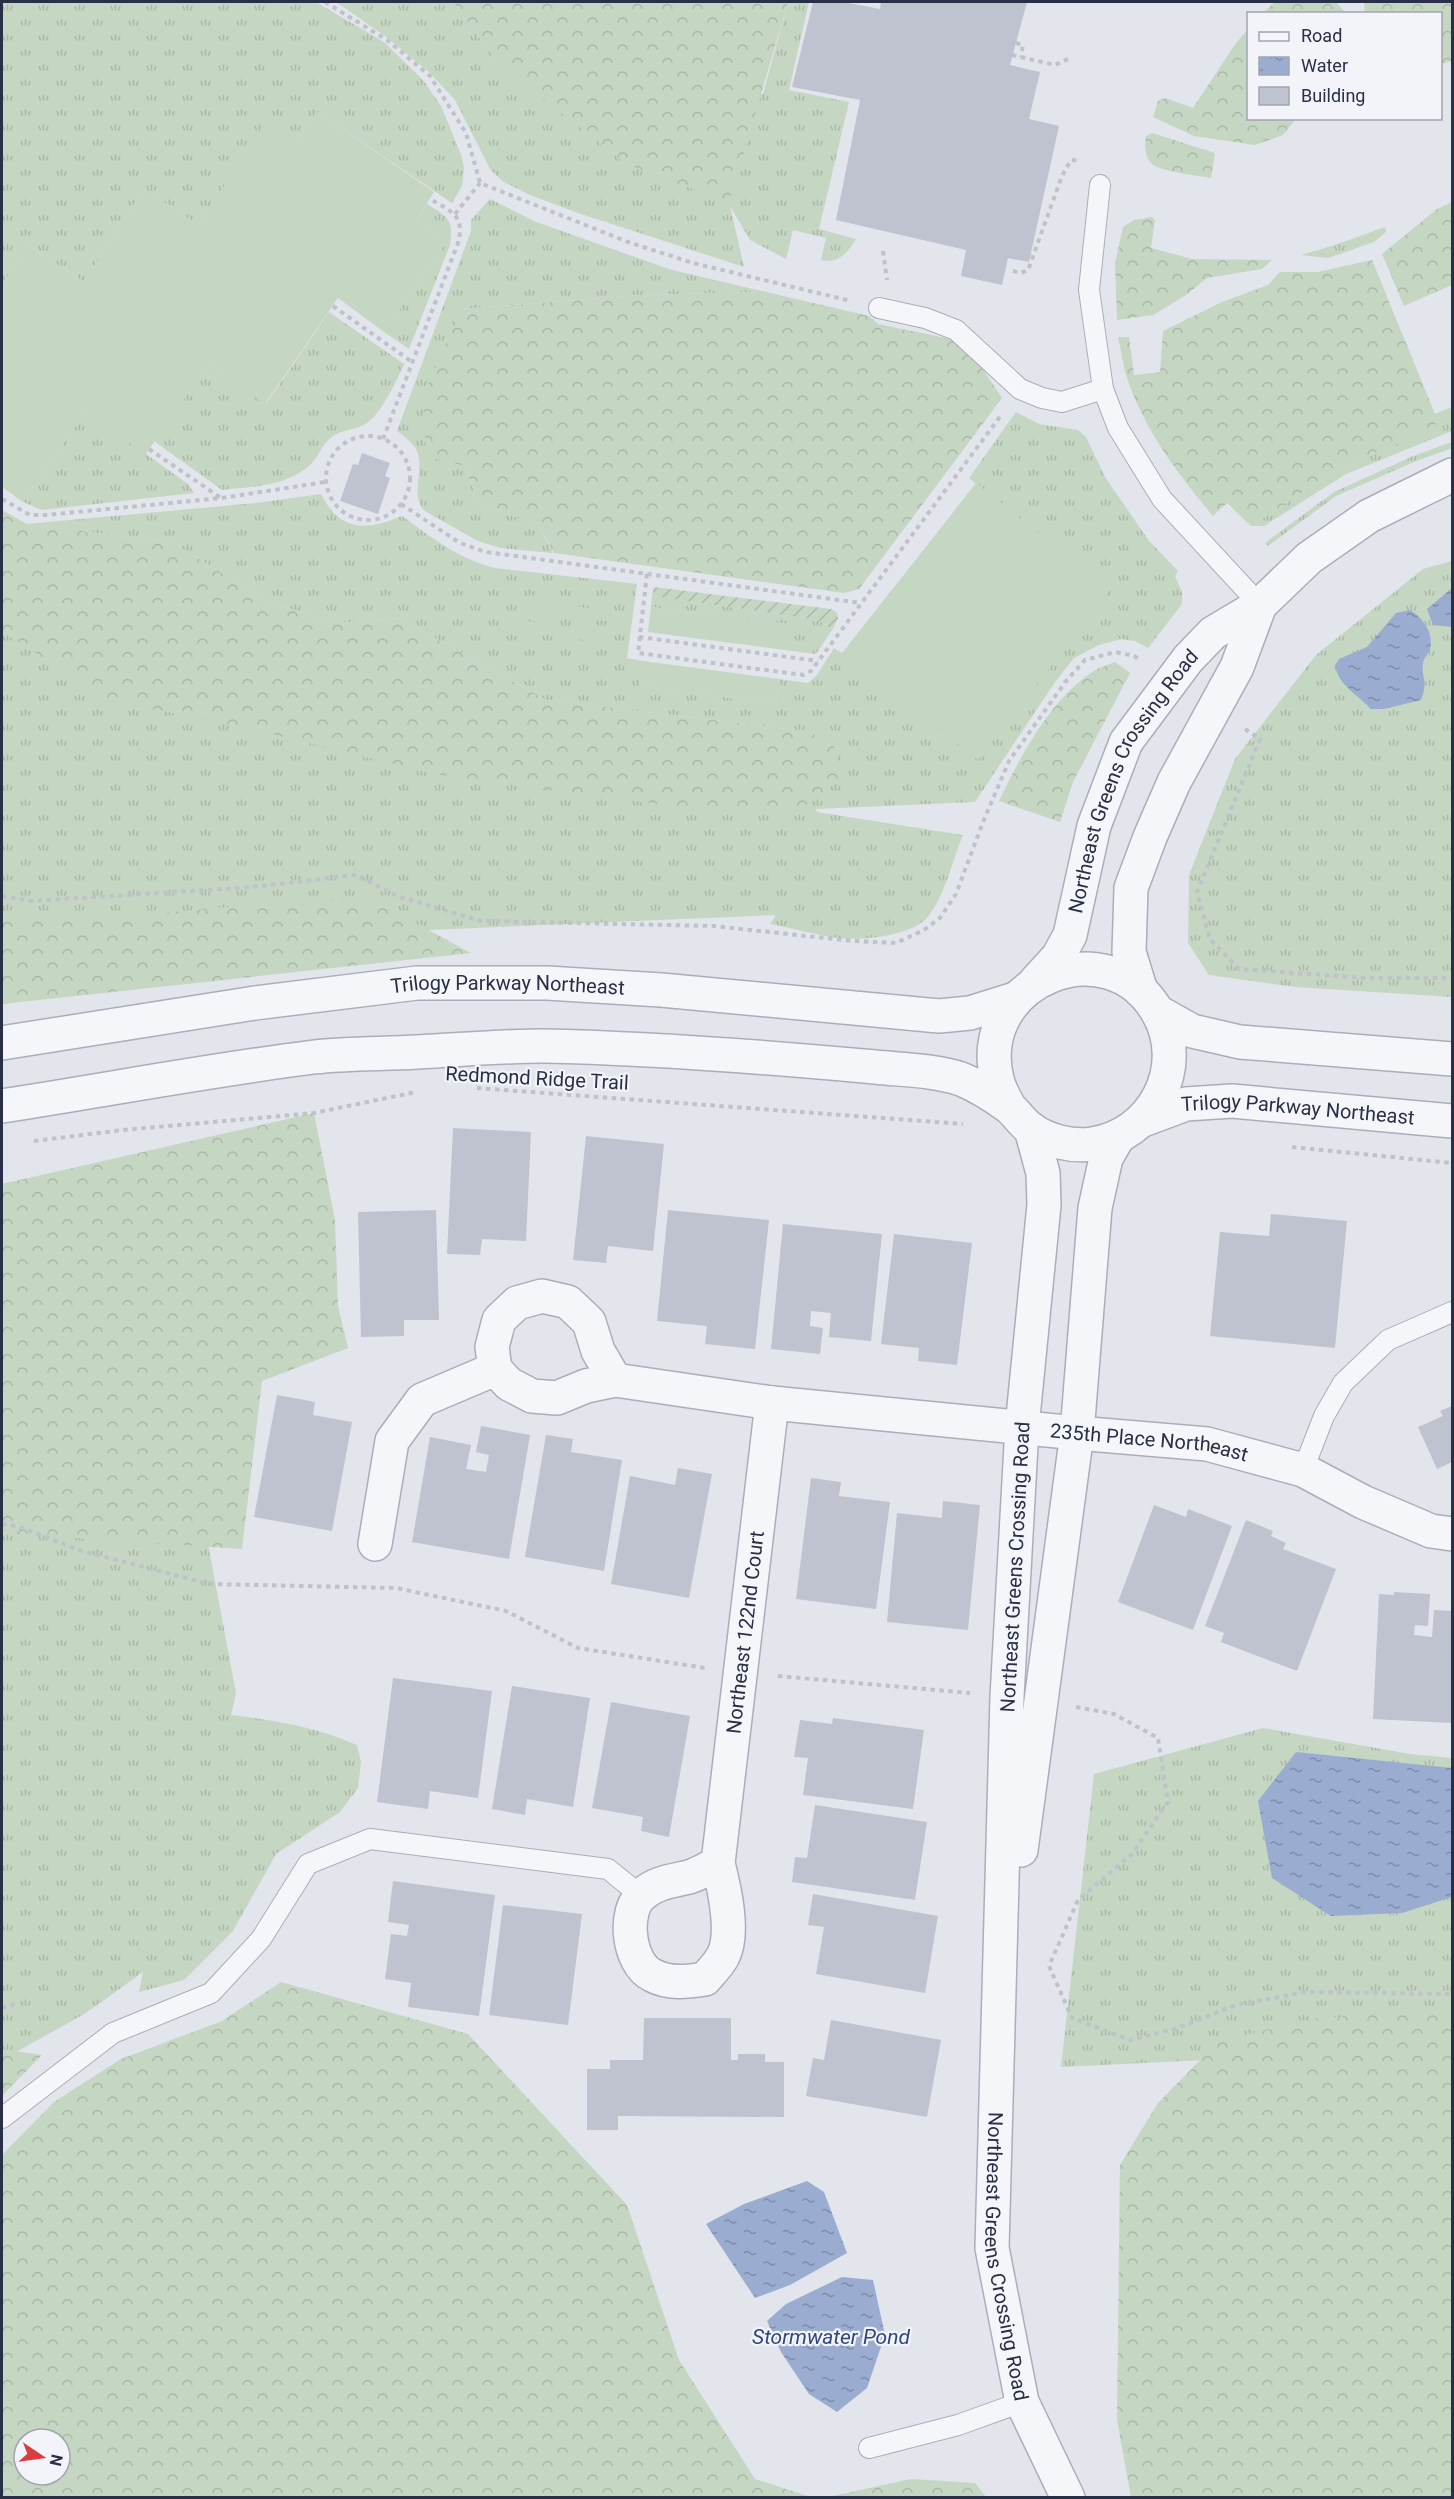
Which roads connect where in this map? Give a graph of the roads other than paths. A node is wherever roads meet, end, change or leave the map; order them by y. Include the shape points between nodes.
1 (1101, 185) dead end
2 (879, 308) road end
3 (1103, 389) junction
4 (1452, 475) edge
5 (1260, 605) junction
6 (1026, 990) junction
7 (1150, 1001) junction
8 (2, 1043) edge
9 (1452, 1059) edge
10 (2, 1106) edge
11 (1020, 1119) junction
12 (1452, 1121) edge
13 (1131, 1129) junction
14 (1452, 1312) edge
15 (495, 1369) junction
16 (615, 1380) junction
17 (772, 1403) junction
18 (1022, 1427) junction
19 (1077, 1433) junction
20 (1303, 1470) junction
21 (1452, 1534) edge
22 (375, 1544) dead end
23 (718, 1863) junction
24 (640, 1895) junction
25 (999, 2007) junction
26 (2, 2118) edge
27 (1022, 2402) junction
28 (869, 2448) dead end
29 (1068, 2498) edge

1 - 3 lane via 1089,290
2 - 3 lane via 925,318 956,330 1020,390 1042,398 1062,402
3 - 5 lane via 1118,428 1162,499
4 - 5 street, Northeast Greens Crossing Road via 1369,516 1309,558
5 - 6 street, Northeast Greens Crossing Road via 1213,633 1188,659 1126,742 1094,826 1070,934 1058,957
5 - 7 street, Northeast Greens Crossing Road via 1237,667 1174,782 1131,888 1129,952
6 - 7 street via 1062,971 1090,969 1117,976
6 - 8 street, Trilogy Parkway Northeast via 970,1013 939,1016 547,983 417,984 255,1003
6 - 11 street via 1000,1023 994,1050 997,1080
7 - 9 street via 1192,1031 1240,1042
7 - 13 street via 1168,1038 1169,1066 1161,1095
10 - 11 street via 317,1057 540,1046 746,1056 933,1072 963,1080
11 - 13 street via 1059,1142 1089,1145
11 - 18 street, Northeast Greens Crossing Road via 1043,1173 1044,1205
12 - 13 street, Trilogy Parkway Northeast via 1232,1101 1185,1104
13 - 19 street, Northeast Greens Crossing Road via 1106,1158 1095,1208
14 - 20 lane via 1388,1340 1343,1383 1324,1416
15 - 16 street, 235th Place Northeast via 509,1384 541,1397 557,1398
15 - 16 street via 492,1347 499,1320 517,1303 542,1296 568,1302 590,1322 598,1351
15 - 22 street via 422,1400 392,1441
16 - 17 street, 235th Place Northeast
17 - 18 street, 235th Place Northeast
17 - 23 street, Northeast 122nd Court
18 - 19 street, 235th Place Northeast
18 - 25 street, Northeast Greens Crossing Road via 1007,1697
19 - 20 street, 235th Place Northeast via 1207,1443
19 - 25 street, Northeast Greens Crossing Road
20 - 21 street, 235th Place Northeast via 1363,1503 1431,1531
23 - 24 street via 691,1876 662,1882
23 - 24 street, Northeast 122nd Court via 728,1924 723,1955 705,1979 675,1983 650,1974 633,1952 631,1942 629,1922
24 - 26 lane via 608,1869 370,1839 308,1864 261,1939 211,1993 113,2033
25 - 27 street, Northeast Greens Crossing Road via 992,2248
27 - 28 lane via 958,2425
27 - 29 street, Northeast Greens Crossing Road

